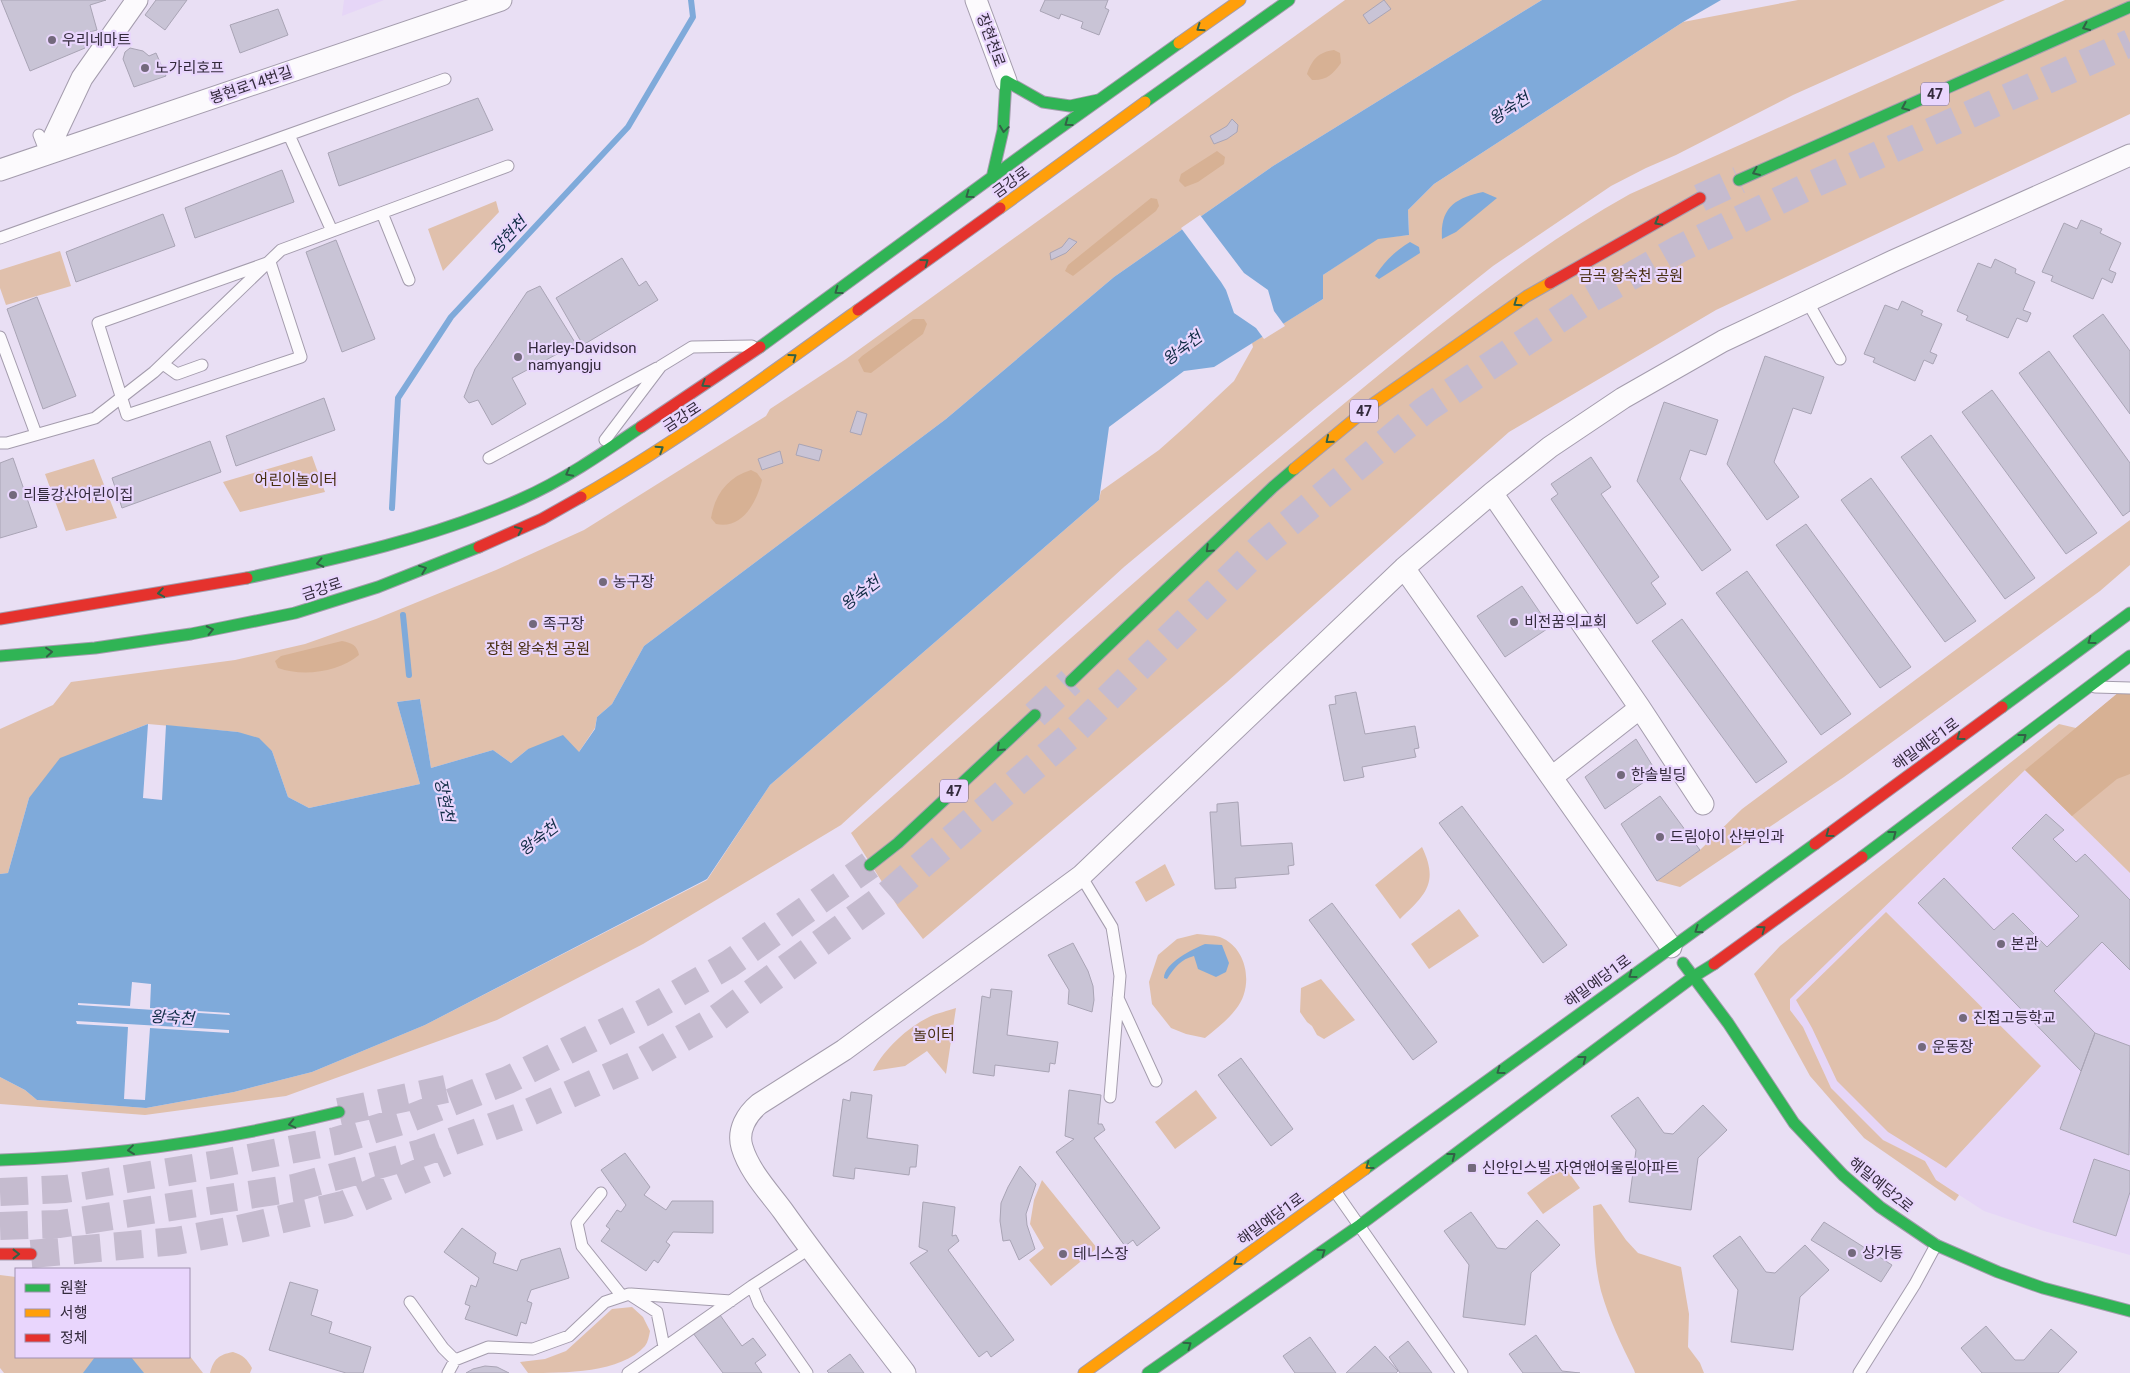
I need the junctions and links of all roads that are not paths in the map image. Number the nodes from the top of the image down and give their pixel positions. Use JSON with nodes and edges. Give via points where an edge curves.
{"nodes":[{"id":1,"x":137,"y":0,"type":"edge"},
{"id":2,"x":501,"y":0,"type":"edge"},
{"id":3,"x":976,"y":0,"type":"edge"},
{"id":4,"x":1240,"y":0,"type":"edge"},
{"id":5,"x":1289,"y":0,"type":"edge"},
{"id":6,"x":2130,"y":7,"type":"edge"},
{"id":7,"x":445,"y":79,"type":"dead end"},
{"id":8,"x":1006,"y":81,"type":"junction"},
{"id":9,"x":1099,"y":100,"type":"junction"},
{"id":10,"x":289,"y":134,"type":"junction"},
{"id":11,"x":43,"y":144,"type":"junction"},
{"id":12,"x":2130,"y":156,"type":"edge"},
{"id":13,"x":508,"y":166,"type":"dead end"},
{"id":14,"x":0,"y":170,"type":"edge"},
{"id":15,"x":992,"y":178,"type":"junction"},
{"id":16,"x":1739,"y":180,"type":"tunnel mouth"},
{"id":17,"x":1700,"y":198,"type":"tunnel mouth"},
{"id":18,"x":382,"y":213,"type":"junction"},
{"id":19,"x":332,"y":231,"type":"junction"},
{"id":20,"x":0,"y":238,"type":"edge"},
{"id":21,"x":270,"y":262,"type":"junction"},
{"id":22,"x":409,"y":280,"type":"dead end"},
{"id":23,"x":1807,"y":301,"type":"junction"},
{"id":24,"x":0,"y":337,"type":"edge"},
{"id":25,"x":762,"y":346,"type":"junction"},
{"id":26,"x":2,"y":352,"type":"edge"},
{"id":27,"x":1840,"y":359,"type":"dead end"},
{"id":28,"x":163,"y":364,"type":"junction"},
{"id":29,"x":202,"y":365,"type":"dead end"},
{"id":30,"x":661,"y":366,"type":"junction"},
{"id":31,"x":121,"y":398,"type":"junction"},
{"id":32,"x":36,"y":434,"type":"junction"},
{"id":33,"x":0,"y":443,"type":"edge"},
{"id":34,"x":489,"y":458,"type":"dead end"},
{"id":35,"x":588,"y":463,"type":"junction"},
{"id":36,"x":1492,"y":493,"type":"junction"},
{"id":37,"x":1404,"y":568,"type":"junction"},
{"id":38,"x":2130,"y":613,"type":"edge"},
{"id":39,"x":0,"y":619,"type":"edge"},
{"id":40,"x":0,"y":656,"type":"edge"},
{"id":41,"x":2130,"y":656,"type":"edge"},
{"id":42,"x":1070,"y":681,"type":"tunnel mouth"},
{"id":43,"x":2088,"y":686,"type":"junction"},
{"id":44,"x":2130,"y":688,"type":"edge"},
{"id":45,"x":1640,"y":708,"type":"junction"},
{"id":46,"x":1035,"y":715,"type":"tunnel mouth"},
{"id":47,"x":1552,"y":777,"type":"junction"},
{"id":48,"x":1703,"y":804,"type":"dead end"},
{"id":49,"x":870,"y":865,"type":"tunnel mouth"},
{"id":50,"x":1081,"y":876,"type":"junction"},
{"id":51,"x":1671,"y":947,"type":"junction"},
{"id":52,"x":1693,"y":977,"type":"junction"},
{"id":53,"x":1118,"y":998,"type":"junction"},
{"id":54,"x":1156,"y":1081,"type":"dead end"},
{"id":55,"x":1110,"y":1097,"type":"dead end"},
{"id":56,"x":339,"y":1112,"type":"tunnel mouth"},
{"id":57,"x":0,"y":1154,"type":"edge"},
{"id":58,"x":0,"y":1160,"type":"edge"},
{"id":59,"x":21,"y":1160,"type":"junction"},
{"id":60,"x":1335,"y":1191,"type":"junction"},
{"id":61,"x":601,"y":1193,"type":"dead end"},
{"id":62,"x":1360,"y":1226,"type":"junction"},
{"id":63,"x":1936,"y":1244,"type":"junction"},
{"id":64,"x":809,"y":1249,"type":"junction"},
{"id":65,"x":0,"y":1254,"type":"edge"},
{"id":66,"x":31,"y":1254,"type":"tunnel mouth"},
{"id":67,"x":752,"y":1286,"type":"junction"},
{"id":68,"x":626,"y":1295,"type":"junction"},
{"id":69,"x":731,"y":1300,"type":"junction"},
{"id":70,"x":410,"y":1302,"type":"dead end"},
{"id":71,"x":2130,"y":1311,"type":"edge"},
{"id":72,"x":664,"y":1347,"type":"junction"},
{"id":73,"x":455,"y":1360,"type":"junction"},
{"id":74,"x":448,"y":1373,"type":"edge"},
{"id":75,"x":628,"y":1373,"type":"edge"},
{"id":76,"x":807,"y":1373,"type":"edge"},
{"id":77,"x":905,"y":1373,"type":"edge"},
{"id":78,"x":1084,"y":1373,"type":"edge"},
{"id":79,"x":1148,"y":1373,"type":"edge"},
{"id":80,"x":1462,"y":1373,"type":"edge"},
{"id":81,"x":1859,"y":1373,"type":"edge"}],
"edges":[{"from":1,"to":11,"type":"street","via":[[82,78]]},
{"from":2,"to":11,"type":"street","name":"봉현로14번길"},
{"from":3,"to":8,"type":"street","name":"장현천로"},
{"from":4,"to":9,"type":"main road","name":"금강로","one_way":true},
{"from":40,"to":5,"type":"main road","name":"금강로","one_way":true,"via":[[95,648],[191,634],[295,613],[378,587],[542,519],[628,470],[707,418]]},
{"from":6,"to":16,"type":"main road","number":"47","one_way":true},
{"from":7,"to":10,"type":"lane"},
{"from":8,"to":9,"type":"main road","via":[[1043,102],[1070,106]]},
{"from":8,"to":15,"type":"main road","one_way":true,"via":[[1005,123]]},
{"from":9,"to":15,"type":"main road","name":"금강로","one_way":true},
{"from":10,"to":19,"type":"lane"},
{"from":10,"to":20,"type":"lane"},
{"from":11,"to":14,"type":"street","name":"봉현로14번길"},
{"from":12,"to":23,"type":"street"},
{"from":13,"to":18,"type":"lane"},
{"from":15,"to":25,"type":"main road","name":"금강로","one_way":true},
{"from":17,"to":42,"type":"main road","number":"47","one_way":true,"via":[[1527,296],[1374,403],[1273,487]]},
{"from":18,"to":19,"type":"lane"},
{"from":18,"to":22,"type":"lane"},
{"from":19,"to":21,"type":"lane","via":[[281,250]]},
{"from":21,"to":28,"type":"lane"},
{"from":21,"to":31,"type":"lane","via":[[98,323]]},
{"from":21,"to":31,"type":"lane","via":[[301,357],[127,415]]},
{"from":23,"to":27,"type":"lane"},
{"from":23,"to":36,"type":"street","via":[[1723,341],[1623,398],[1550,447]]},
{"from":24,"to":26,"type":"lane"},
{"from":25,"to":30,"type":"lane","via":[[692,347]]},
{"from":25,"to":35,"type":"main road","name":"금강로","one_way":true},
{"from":26,"to":32,"type":"lane"},
{"from":28,"to":29,"type":"lane","via":[[177,374]]},
{"from":28,"to":31,"type":"lane"},
{"from":30,"to":34,"type":"lane"},
{"from":30,"to":35,"type":"lane"},
{"from":31,"to":32,"type":"lane","via":[[95,418]]},
{"from":32,"to":33,"type":"lane"},
{"from":35,"to":39,"type":"main road","name":"금강로","one_way":true,"via":[[522,498],[415,539],[368,552],[244,579]]},
{"from":36,"to":37,"type":"street"},
{"from":36,"to":45,"type":"street"},
{"from":37,"to":47,"type":"street"},
{"from":37,"to":50,"type":"street"},
{"from":38,"to":51,"type":"main road","name":"해밀예당1로","one_way":true},
{"from":41,"to":43,"type":"main road"},
{"from":43,"to":44,"type":"lane"},
{"from":52,"to":43,"type":"main road","one_way":true,"via":[[1889,837]]},
{"from":45,"to":47,"type":"street"},
{"from":45,"to":48,"type":"street"},
{"from":46,"to":49,"type":"main road","number":"47","one_way":true,"via":[[898,843]]},
{"from":47,"to":51,"type":"street"},
{"from":50,"to":53,"type":"lane","via":[[1112,927],[1120,976]]},
{"from":50,"to":64,"type":"street","via":[[892,1016],[748,1113],[741,1136],[742,1147],[752,1168]]},
{"from":51,"to":52,"type":"main road","name":"해밀예당2로"},
{"from":51,"to":60,"type":"main road","name":"해밀예당1로","one_way":true},
{"from":62,"to":52,"type":"main road","one_way":true},
{"from":52,"to":63,"type":"main road","name":"해밀예당2로","via":[[1728,1023],[1794,1123],[1850,1182],[1880,1207]]},
{"from":53,"to":54,"type":"lane"},
{"from":53,"to":55,"type":"lane"},
{"from":56,"to":59,"type":"main road","one_way":true,"via":[[289,1125],[190,1143]]},
{"from":57,"to":59,"type":"main road"},
{"from":58,"to":59,"type":"main road"},
{"from":60,"to":62,"type":"lane"},
{"from":60,"to":78,"type":"main road","name":"해밀예당1로","one_way":true},
{"from":61,"to":68,"type":"lane","via":[[577,1223],[582,1246]]},
{"from":79,"to":62,"type":"main road","one_way":true},
{"from":62,"to":80,"type":"lane"},
{"from":63,"to":71,"type":"main road","name":"해밀예당2로","via":[[2043,1288]]},
{"from":63,"to":81,"type":"lane"},
{"from":64,"to":67,"type":"lane"},
{"from":64,"to":77,"type":"street"},
{"from":65,"to":66,"type":"main road","one_way":true},
{"from":67,"to":69,"type":"lane"},
{"from":67,"to":76,"type":"lane","via":[[759,1304]]},
{"from":68,"to":69,"type":"lane"},
{"from":68,"to":72,"type":"lane","via":[[657,1312]]},
{"from":68,"to":73,"type":"lane","via":[[605,1302],[569,1336],[533,1350],[488,1347]]},
{"from":69,"to":72,"type":"lane"},
{"from":70,"to":73,"type":"lane"},
{"from":72,"to":75,"type":"lane"},
{"from":73,"to":74,"type":"lane"}]}
